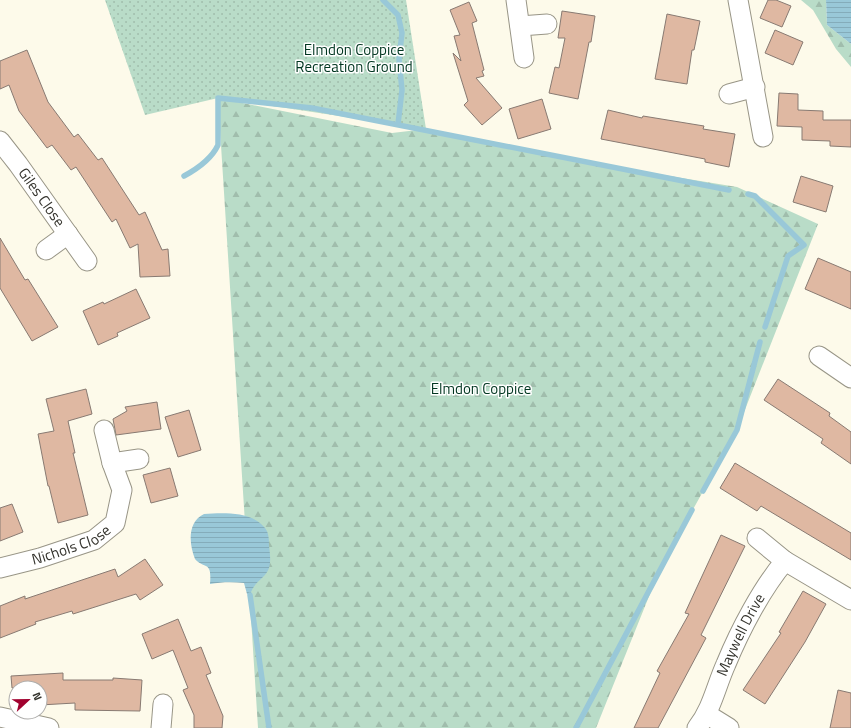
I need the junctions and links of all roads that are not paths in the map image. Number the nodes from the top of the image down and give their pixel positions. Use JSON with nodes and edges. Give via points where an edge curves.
{"nodes":[{"id":1,"x":516,"y":0,"type":"edge"},
{"id":2,"x":738,"y":0,"type":"edge"},
{"id":3,"x":547,"y":24,"type":"dead end"},
{"id":4,"x":520,"y":26,"type":"junction"},
{"id":5,"x":524,"y":58,"type":"dead end"},
{"id":6,"x":755,"y":87,"type":"junction"},
{"id":7,"x":729,"y":94,"type":"dead end"},
{"id":8,"x":763,"y":137,"type":"dead end"},
{"id":9,"x":0,"y":142,"type":"edge"},
{"id":10,"x":68,"y":234,"type":"junction"},
{"id":11,"x":46,"y":250,"type":"dead end"},
{"id":12,"x":86,"y":261,"type":"dead end"},
{"id":13,"x":819,"y":356,"type":"dead end"},
{"id":14,"x":851,"y":376,"type":"edge"},
{"id":15,"x":104,"y":430,"type":"dead end"},
{"id":16,"x":139,"y":459,"type":"dead end"},
{"id":17,"x":112,"y":463,"type":"junction"},
{"id":18,"x":757,"y":538,"type":"dead end"},
{"id":19,"x":785,"y":561,"type":"junction"},
{"id":20,"x":0,"y":568,"type":"edge"},
{"id":21,"x":851,"y":600,"type":"edge"},
{"id":22,"x":163,"y":704,"type":"dead end"},
{"id":23,"x":0,"y":717,"type":"edge"},
{"id":24,"x":703,"y":721,"type":"edge"},
{"id":25,"x":49,"y":728,"type":"edge"},
{"id":26,"x":161,"y":728,"type":"edge"},
{"id":27,"x":729,"y":728,"type":"edge"}],
"edges":[{"from":1,"to":4,"type":"street"},
{"from":2,"to":6,"type":"street"},
{"from":3,"to":4,"type":"street"},
{"from":4,"to":5,"type":"street"},
{"from":6,"to":7,"type":"street"},
{"from":6,"to":8,"type":"street"},
{"from":9,"to":10,"type":"street","name":"Giles Close"},
{"from":10,"to":11,"type":"street","name":"Giles Close"},
{"from":10,"to":12,"type":"street","name":"Giles Close"},
{"from":13,"to":14,"type":"street"},
{"from":15,"to":17,"type":"street","name":"Nichols Close"},
{"from":16,"to":17,"type":"street"},
{"from":17,"to":20,"type":"street","name":"Nichols Close","via":[[122,490],[115,523],[94,540]]},
{"from":18,"to":19,"type":"street"},
{"from":19,"to":21,"type":"street"},
{"from":19,"to":24,"type":"street","name":"Maywell Drive","via":[[768,581],[726,664]]},
{"from":22,"to":26,"type":"street"},
{"from":23,"to":25,"type":"street"},
{"from":24,"to":27,"type":"street","name":"Maywell Drive"}]}
